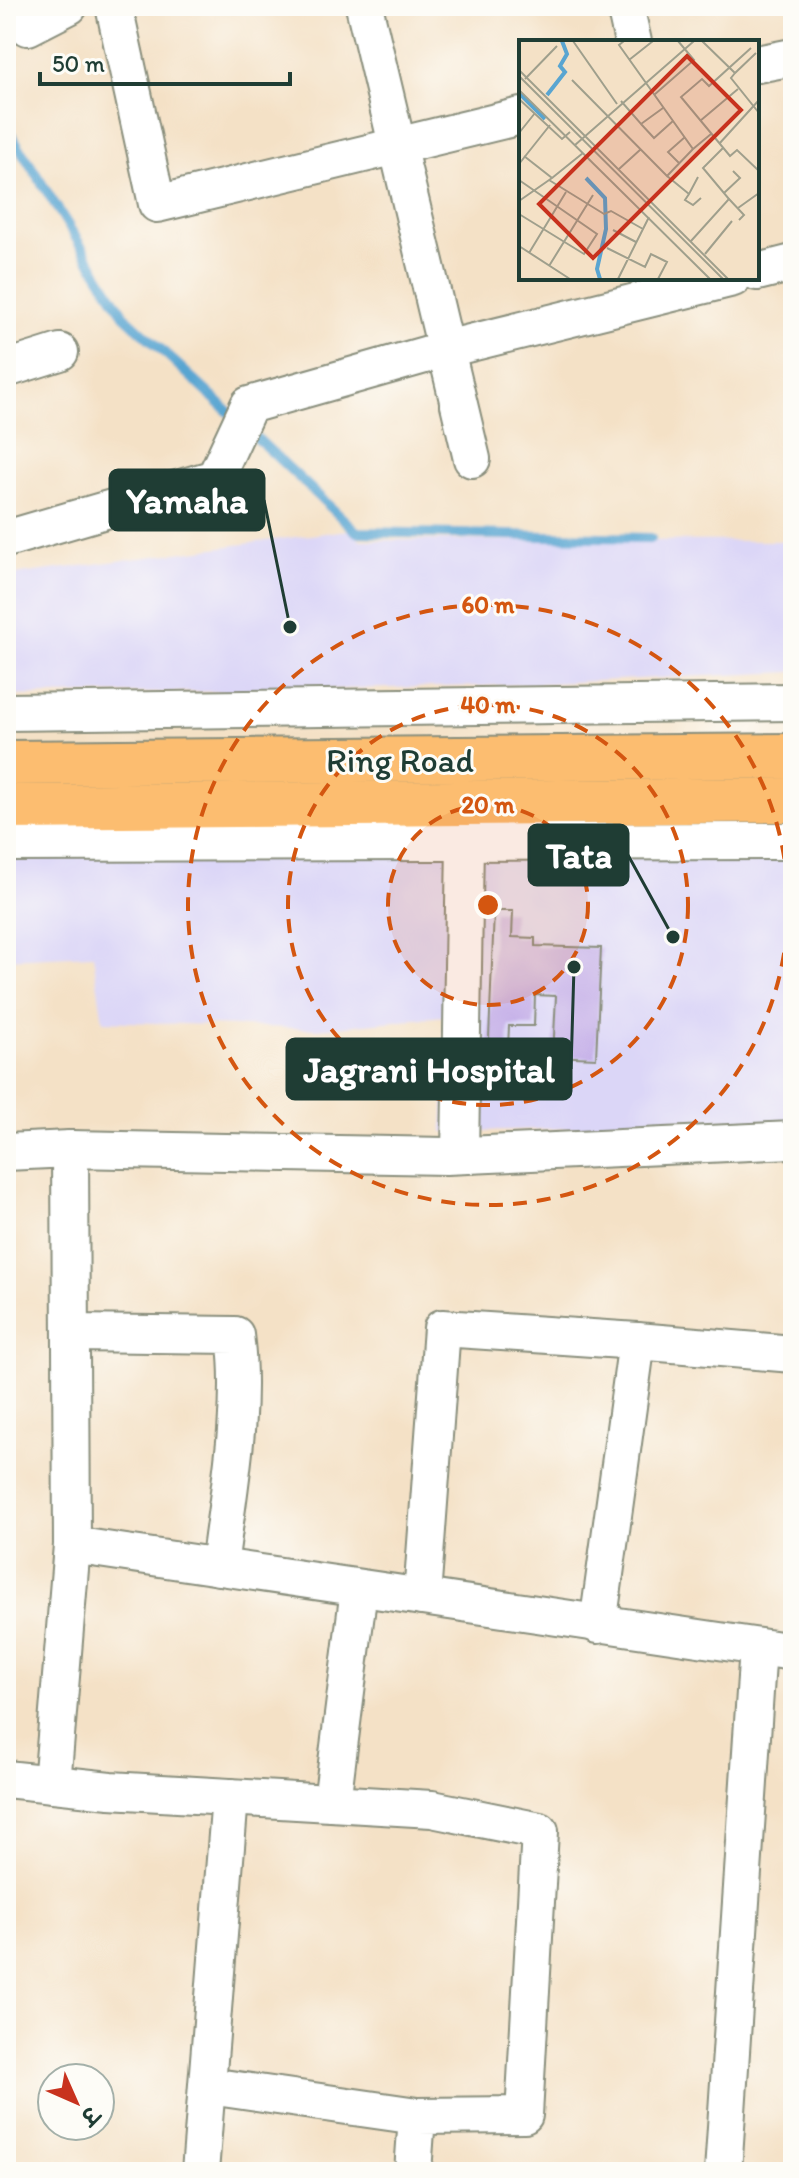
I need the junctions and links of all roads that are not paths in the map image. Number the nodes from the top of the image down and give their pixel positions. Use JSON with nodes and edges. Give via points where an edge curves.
{"nodes":[{"id":1,"x":69,"y":6,"type":"edge"},
{"id":2,"x":114,"y":6,"type":"edge"},
{"id":3,"x":364,"y":6,"type":"edge"},
{"id":4,"x":625,"y":6,"type":"edge"},
{"id":5,"x":28,"y":27,"type":"dead end"},
{"id":6,"x":633,"y":40,"type":"edge"},
{"id":7,"x":793,"y":57,"type":"edge"},
{"id":8,"x":759,"y":64,"type":"edge"},
{"id":9,"x":519,"y":116,"type":"edge"},
{"id":10,"x":397,"y":146,"type":"junction"},
{"id":11,"x":793,"y":263,"type":"edge"},
{"id":12,"x":759,"y":272,"type":"edge"},
{"id":13,"x":717,"y":280,"type":"edge"},
{"id":14,"x":692,"y":283,"type":"edge"},
{"id":15,"x":446,"y":349,"type":"junction"},
{"id":16,"x":60,"y":352,"type":"dead end"},
{"id":17,"x":6,"y":369,"type":"edge"},
{"id":18,"x":472,"y":459,"type":"dead end"},
{"id":19,"x":6,"y":539,"type":"edge"},
{"id":20,"x":793,"y":702,"type":"edge"},
{"id":21,"x":6,"y":712,"type":"edge"},
{"id":22,"x":793,"y":756,"type":"edge"},
{"id":23,"x":6,"y":763,"type":"edge"},
{"id":24,"x":793,"y":800,"type":"edge"},
{"id":25,"x":6,"y":807,"type":"edge"},
{"id":26,"x":793,"y":841,"type":"edge"},
{"id":27,"x":465,"y":842,"type":"junction"},
{"id":28,"x":6,"y":843,"type":"edge"},
{"id":29,"x":793,"y":1140,"type":"edge"},
{"id":30,"x":70,"y":1149,"type":"junction"},
{"id":31,"x":6,"y":1152,"type":"edge"},
{"id":32,"x":460,"y":1155,"type":"junction"},
{"id":33,"x":71,"y":1333,"type":"junction"},
{"id":34,"x":637,"y":1341,"type":"junction"},
{"id":35,"x":793,"y":1354,"type":"edge"},
{"id":36,"x":72,"y":1545,"type":"junction"},
{"id":37,"x":219,"y":1567,"type":"junction"},
{"id":38,"x":359,"y":1589,"type":"junction"},
{"id":39,"x":422,"y":1597,"type":"junction"},
{"id":40,"x":598,"y":1625,"type":"junction"},
{"id":41,"x":758,"y":1647,"type":"junction"},
{"id":42,"x":793,"y":1652,"type":"edge"},
{"id":43,"x":6,"y":1779,"type":"edge"},
{"id":44,"x":52,"y":1784,"type":"junction"},
{"id":45,"x":230,"y":1797,"type":"junction"},
{"id":46,"x":332,"y":1802,"type":"junction"},
{"id":47,"x":209,"y":2086,"type":"junction"},
{"id":48,"x":417,"y":2116,"type":"junction"},
{"id":49,"x":200,"y":2172,"type":"edge"},
{"id":50,"x":413,"y":2172,"type":"edge"},
{"id":51,"x":723,"y":2172,"type":"edge"}],
"edges":[{"from":1,"to":5,"type":"street"},
{"from":2,"to":10,"type":"street","via":[[157,204]]},
{"from":3,"to":10,"type":"street"},
{"from":4,"to":6,"type":"street"},
{"from":7,"to":8,"type":"street"},
{"from":9,"to":10,"type":"street"},
{"from":10,"to":15,"type":"street"},
{"from":11,"to":12,"type":"street"},
{"from":13,"to":14,"type":"street"},
{"from":14,"to":15,"type":"street"},
{"from":15,"to":18,"type":"street"},
{"from":15,"to":19,"type":"street","via":[[249,405],[215,478]]},
{"from":16,"to":17,"type":"street"},
{"from":20,"to":21,"type":"street"},
{"from":22,"to":23,"type":"highway","name":"Ring Road"},
{"from":24,"to":25,"type":"highway","name":"Ring Road"},
{"from":26,"to":27,"type":"street"},
{"from":27,"to":28,"type":"street"},
{"from":27,"to":32,"type":"street"},
{"from":29,"to":32,"type":"street"},
{"from":30,"to":31,"type":"street"},
{"from":30,"to":32,"type":"street"},
{"from":30,"to":33,"type":"street"},
{"from":33,"to":36,"type":"street"},
{"from":33,"to":37,"type":"street","via":[[235,1335],[234,1428]]},
{"from":34,"to":35,"type":"street"},
{"from":34,"to":39,"type":"street","via":[[442,1328]]},
{"from":34,"to":40,"type":"street"},
{"from":36,"to":37,"type":"street"},
{"from":36,"to":44,"type":"street"},
{"from":37,"to":38,"type":"street"},
{"from":38,"to":39,"type":"street"},
{"from":38,"to":46,"type":"street"},
{"from":39,"to":40,"type":"street"},
{"from":40,"to":41,"type":"street"},
{"from":41,"to":42,"type":"street"},
{"from":41,"to":51,"type":"street"},
{"from":43,"to":44,"type":"street"},
{"from":44,"to":45,"type":"street"},
{"from":45,"to":46,"type":"street"},
{"from":45,"to":47,"type":"street"},
{"from":46,"to":48,"type":"street","via":[[432,1809],[540,1831],[524,2115]]},
{"from":47,"to":48,"type":"street"},
{"from":47,"to":49,"type":"street"},
{"from":48,"to":50,"type":"street"}]}
